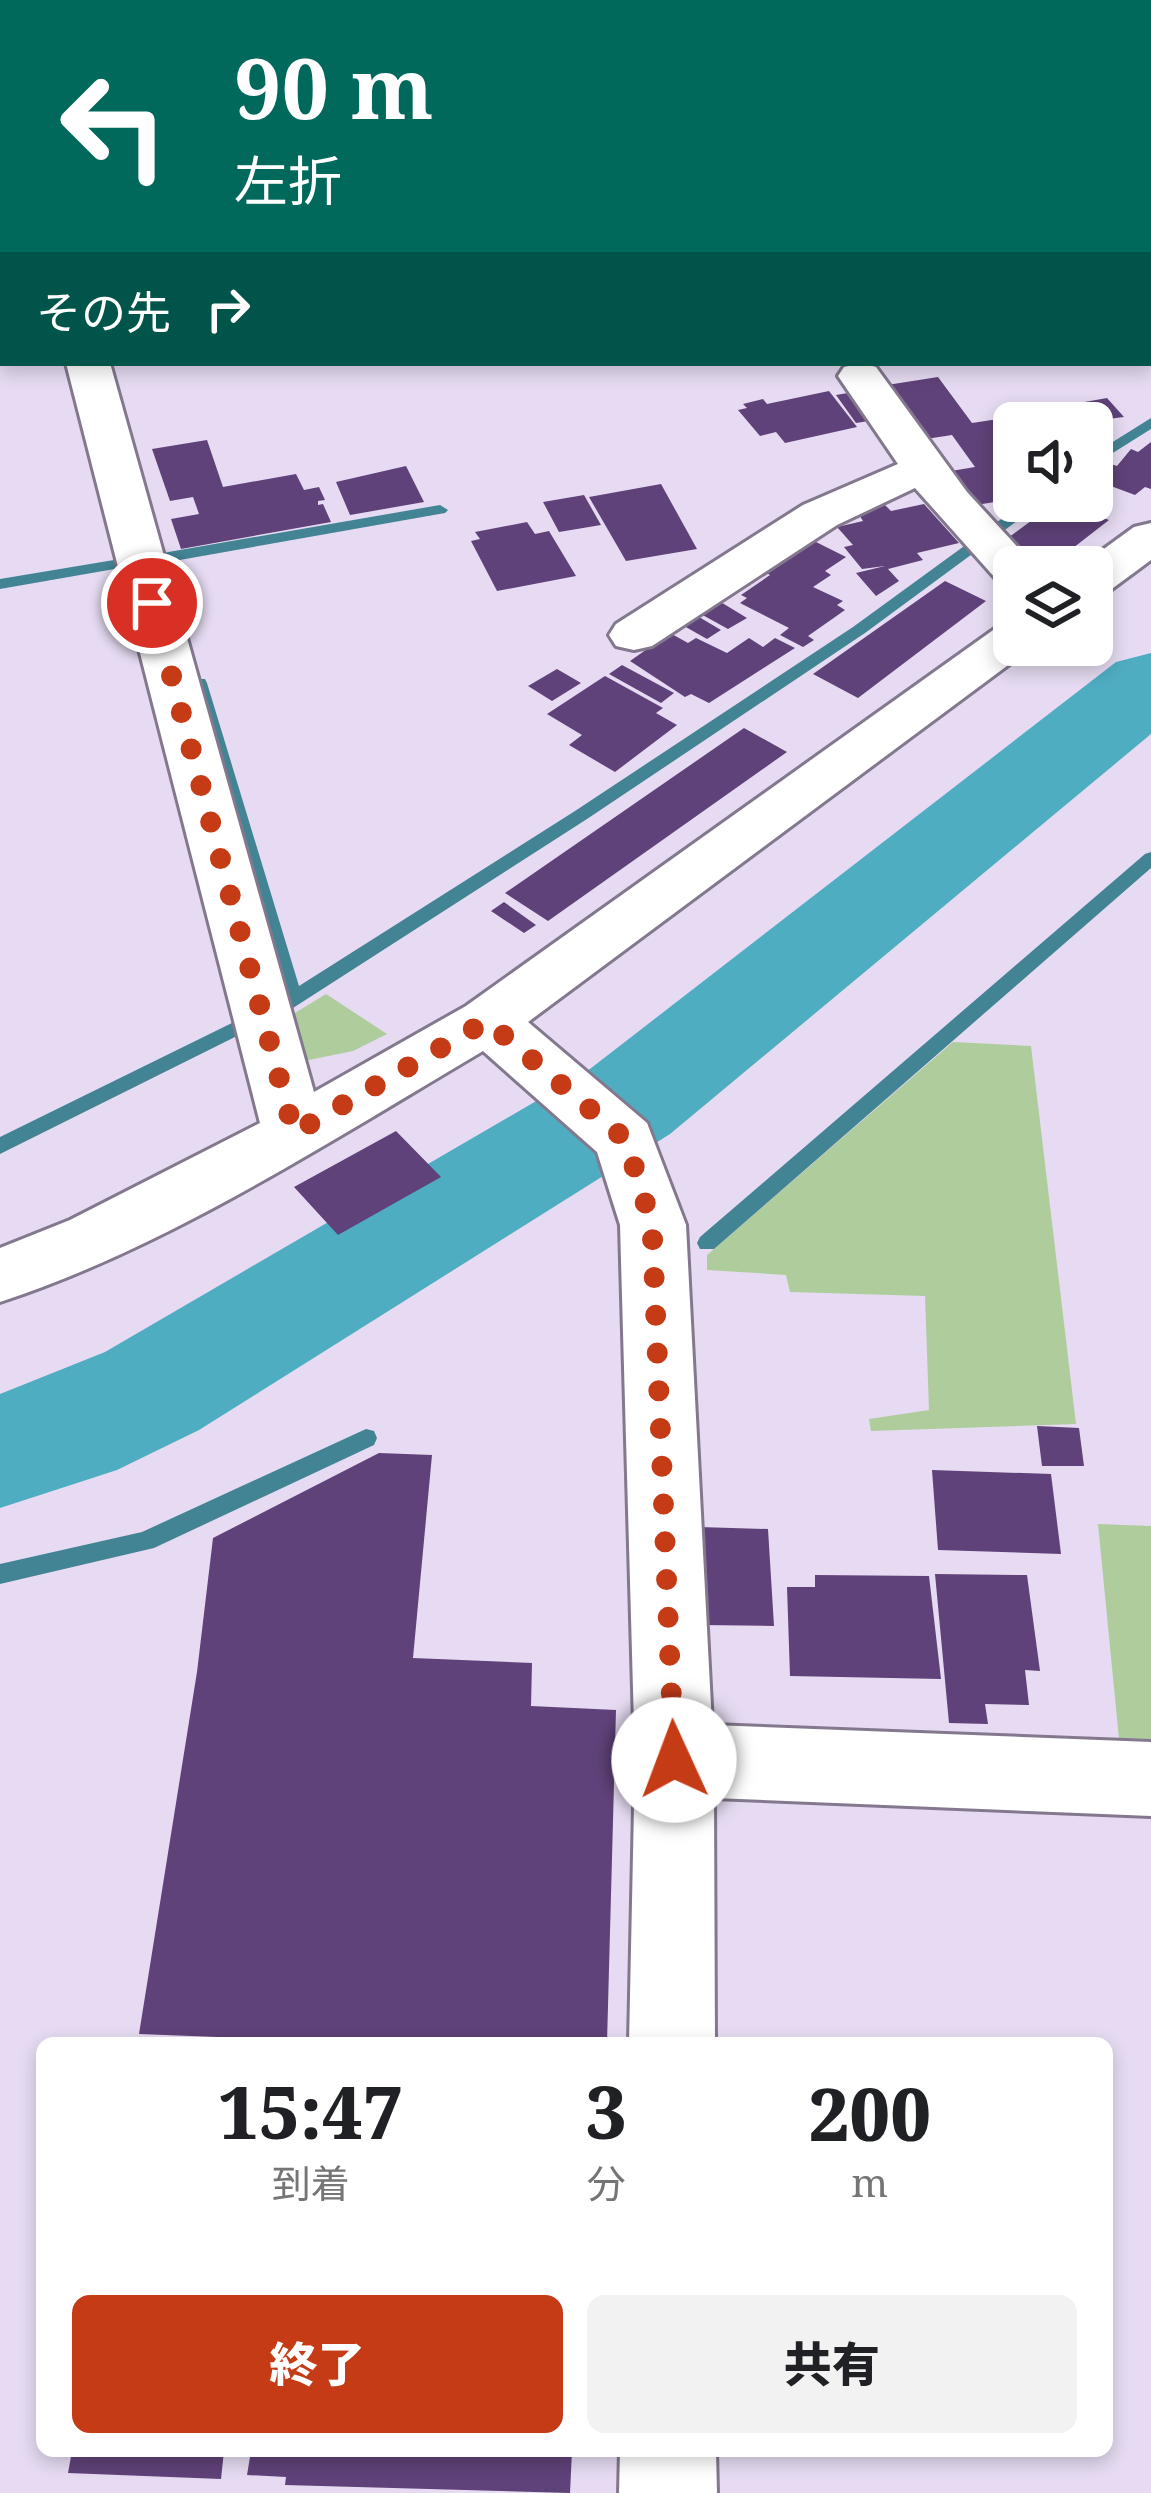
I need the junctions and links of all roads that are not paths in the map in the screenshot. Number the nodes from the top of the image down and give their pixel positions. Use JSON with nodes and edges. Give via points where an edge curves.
{"nodes":[{"id":1,"x":89,"y":366,"type":"edge"},
{"id":2,"x":860,"y":376,"type":"dead end"},
{"id":3,"x":925,"y":471,"type":"junction"},
{"id":4,"x":1151,"y":537,"type":"edge"},
{"id":5,"x":993,"y":550,"type":"edge"},
{"id":6,"x":1113,"y":565,"type":"edge"},
{"id":7,"x":634,"y":635,"type":"dead end"},
{"id":8,"x":993,"y":654,"type":"edge"},
{"id":9,"x":487,"y":1021,"type":"junction"},
{"id":10,"x":294,"y":1133,"type":"junction"},
{"id":11,"x":0,"y":1276,"type":"edge"},
{"id":12,"x":674,"y":1760,"type":"junction"},
{"id":13,"x":1151,"y":1779,"type":"edge"},
{"id":14,"x":671,"y":2037,"type":"edge"},
{"id":15,"x":668,"y":2457,"type":"edge"},
{"id":16,"x":668,"y":2493,"type":"edge"}],
"edges":[{"from":1,"to":10,"type":"street"},
{"from":2,"to":3,"type":"street"},
{"from":3,"to":5,"type":"street"},
{"from":3,"to":7,"type":"street","via":[[820,515]]},
{"from":4,"to":6,"type":"street"},
{"from":8,"to":9,"type":"street"},
{"from":9,"to":10,"type":"street"},
{"from":9,"to":12,"type":"street","via":[[604,1121],[652,1225]]},
{"from":10,"to":11,"type":"street","via":[[93,1238]]},
{"from":12,"to":13,"type":"street"},
{"from":12,"to":14,"type":"street"},
{"from":15,"to":16,"type":"street"}]}
